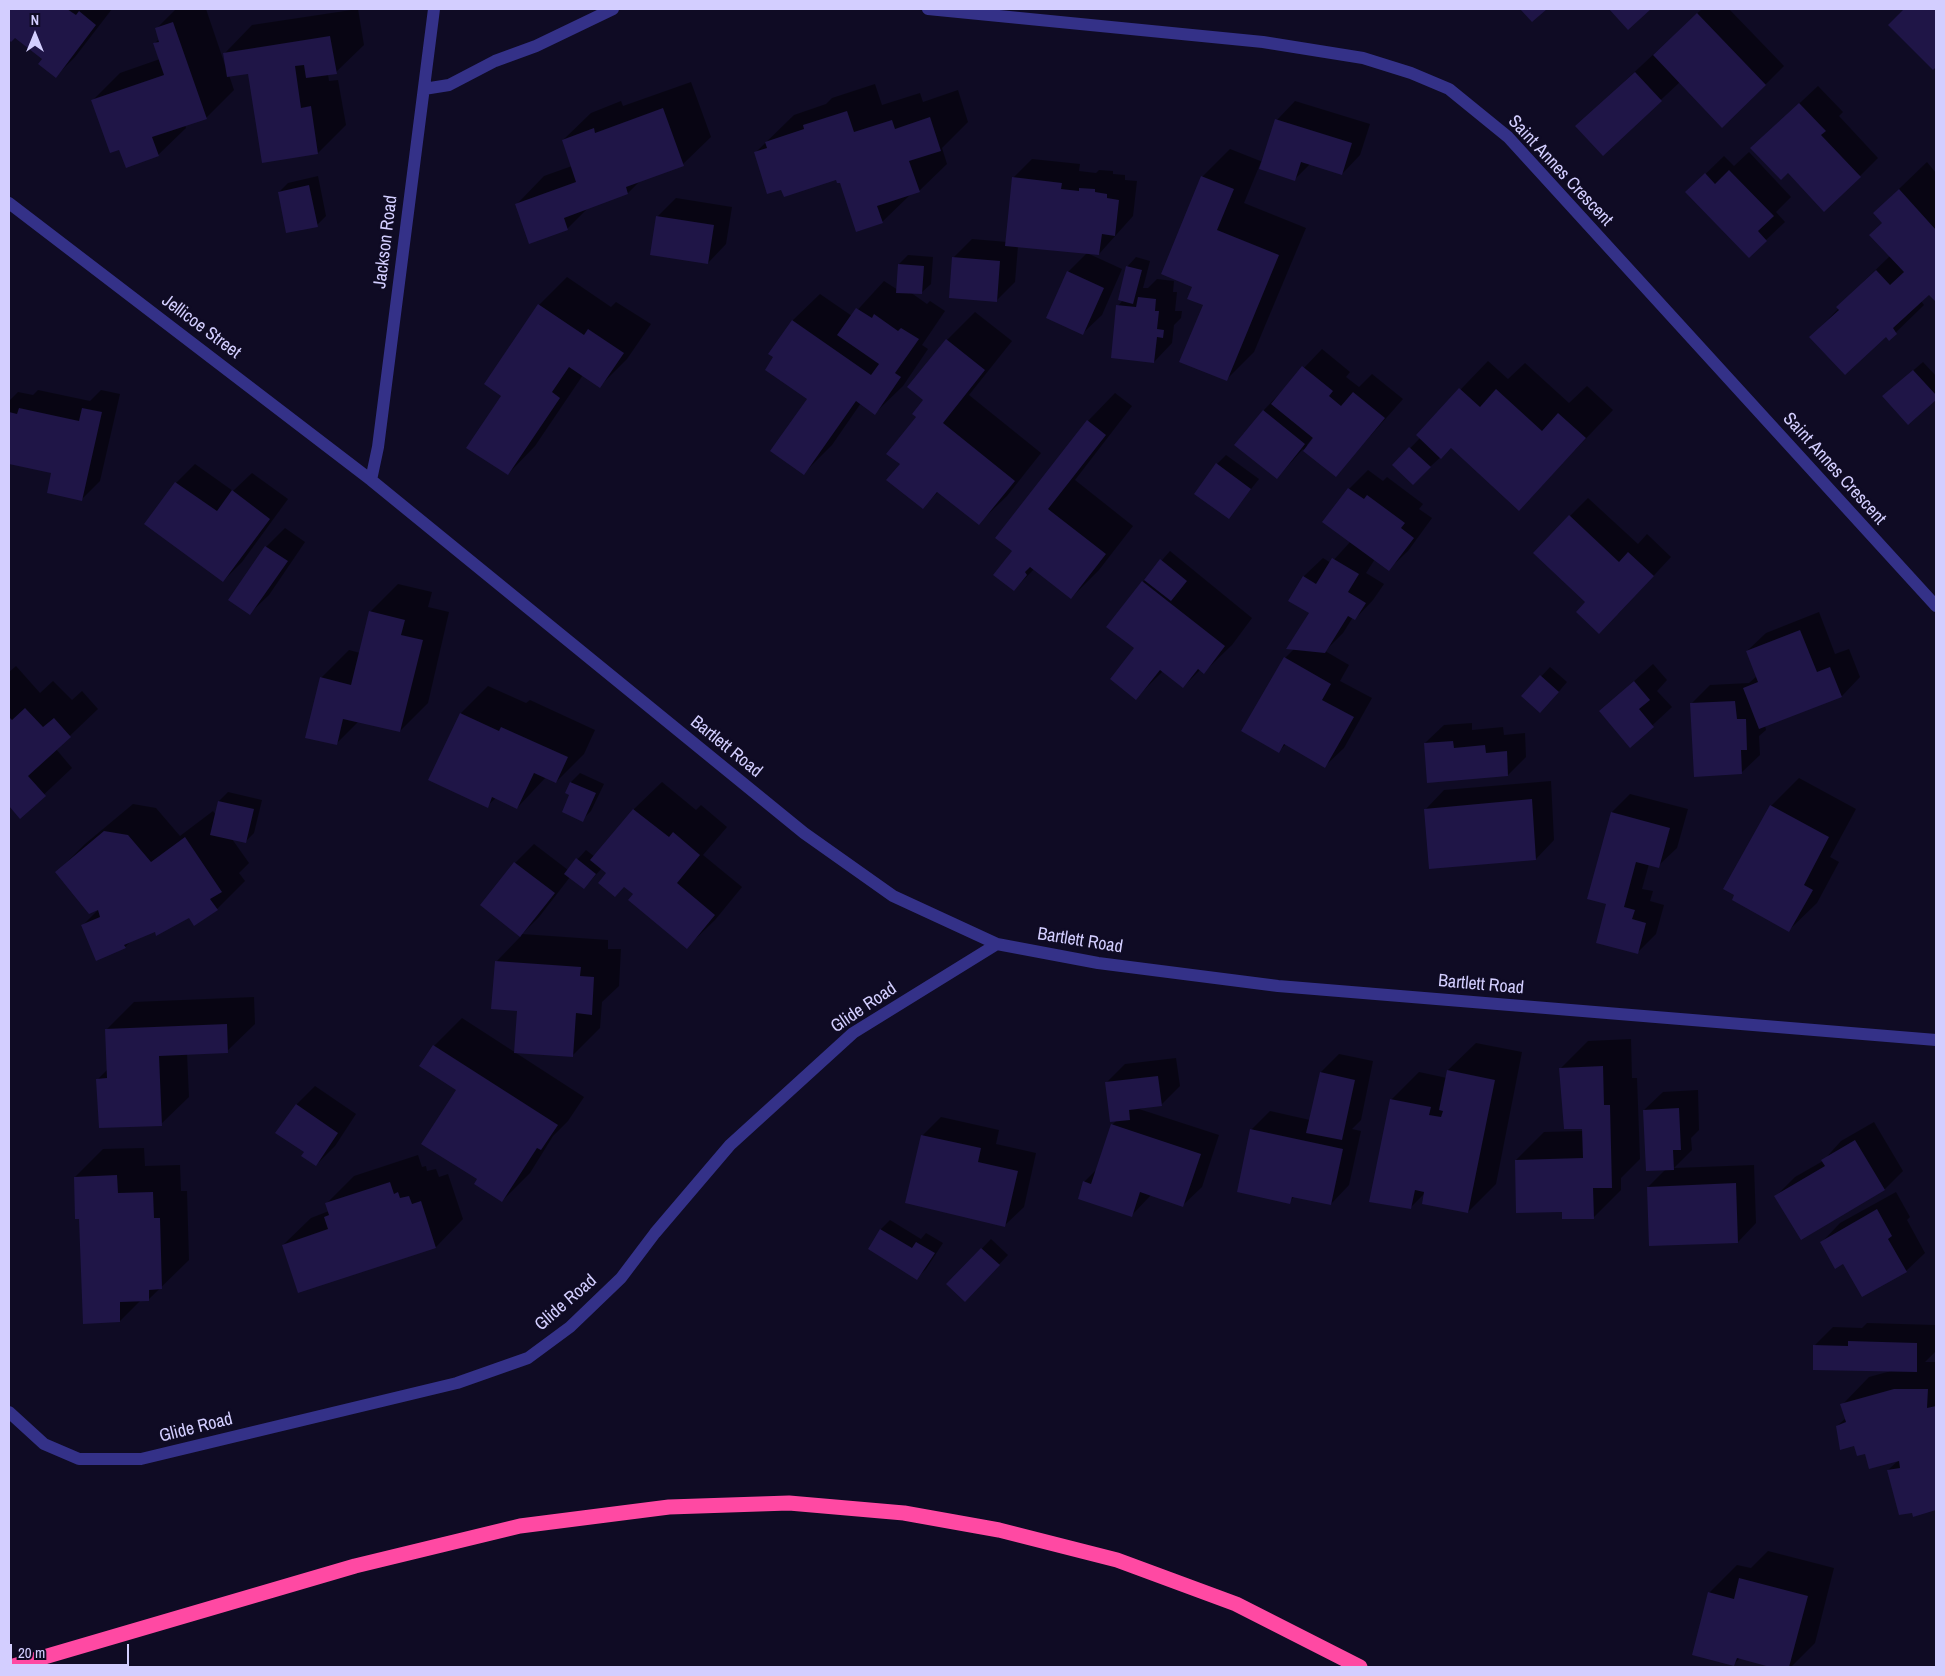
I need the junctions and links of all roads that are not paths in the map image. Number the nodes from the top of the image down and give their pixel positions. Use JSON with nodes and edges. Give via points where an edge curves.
{"nodes":[{"id":1,"x":434,"y":9,"type":"edge"},
{"id":2,"x":613,"y":9,"type":"edge"},
{"id":3,"x":928,"y":9,"type":"edge"},
{"id":4,"x":424,"y":89,"type":"junction"},
{"id":5,"x":9,"y":202,"type":"edge"},
{"id":6,"x":371,"y":480,"type":"junction"},
{"id":7,"x":1936,"y":606,"type":"edge"},
{"id":8,"x":997,"y":944,"type":"junction"},
{"id":9,"x":1936,"y":1040,"type":"edge"},
{"id":10,"x":9,"y":1412,"type":"edge"},
{"id":11,"x":10,"y":1667,"type":"edge"},
{"id":12,"x":1360,"y":1667,"type":"edge"}],
"edges":[{"from":1,"to":4,"type":"street","name":"Jackson Road"},
{"from":2,"to":4,"type":"street","via":[[449,85]]},
{"from":3,"to":7,"type":"street","name":"Saint Annes Crescent","via":[[1264,42],[1363,58],[1449,89],[1508,137]]},
{"from":4,"to":6,"type":"street","name":"Jackson Road","via":[[378,447]]},
{"from":5,"to":6,"type":"street","name":"Jellicoe Street"},
{"from":6,"to":8,"type":"street","name":"Bartlett Road","via":[[804,833],[893,896]]},
{"from":8,"to":9,"type":"street","name":"Bartlett Road","via":[[1098,963],[1278,986]]},
{"from":8,"to":10,"type":"street","name":"Glide Road","via":[[853,1033],[730,1144],[621,1278],[570,1327],[528,1358],[457,1383],[141,1460],[79,1459],[44,1444]]},
{"from":11,"to":12,"type":"highway","via":[[355,1566],[520,1526],[668,1507],[789,1503],[904,1513],[990,1528],[1117,1560],[1236,1604]]}]}
